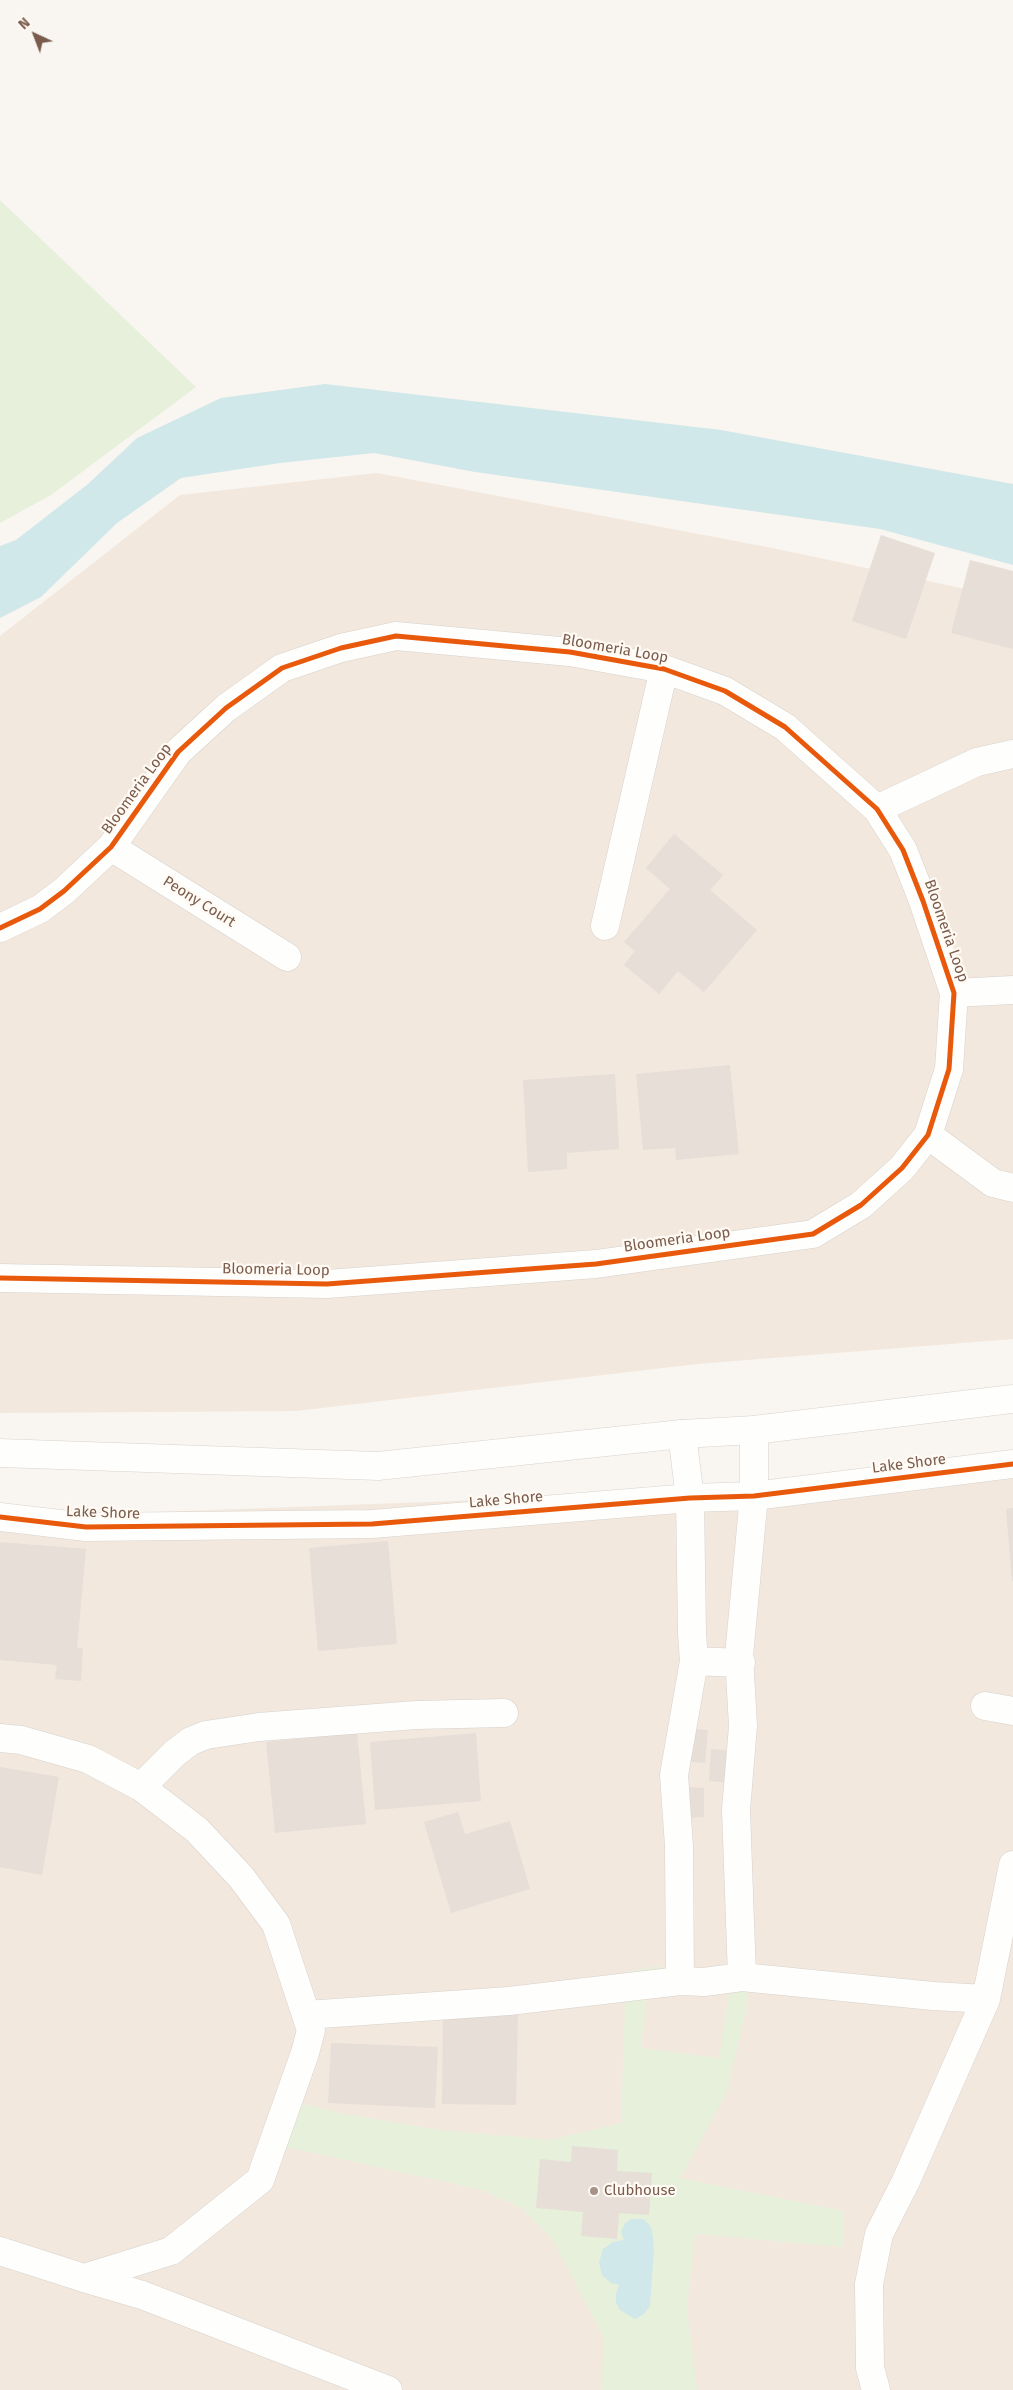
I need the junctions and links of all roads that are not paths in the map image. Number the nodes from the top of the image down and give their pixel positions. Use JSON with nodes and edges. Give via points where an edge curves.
{"nodes":[{"id":1,"x":664,"y":669,"type":"junction"},
{"id":2,"x":1013,"y":754,"type":"edge"},
{"id":3,"x":877,"y":809,"type":"junction"},
{"id":4,"x":111,"y":847,"type":"junction"},
{"id":5,"x":605,"y":926,"type":"dead end"},
{"id":6,"x":0,"y":928,"type":"edge"},
{"id":7,"x":287,"y":957,"type":"dead end"},
{"id":8,"x":1013,"y":990,"type":"edge"},
{"id":9,"x":954,"y":993,"type":"junction"},
{"id":10,"x":928,"y":1135,"type":"junction"},
{"id":11,"x":1013,"y":1188,"type":"edge"},
{"id":12,"x":0,"y":1278,"type":"edge"},
{"id":13,"x":1013,"y":1399,"type":"edge"},
{"id":14,"x":754,"y":1430,"type":"junction"},
{"id":15,"x":682,"y":1434,"type":"junction"},
{"id":16,"x":0,"y":1453,"type":"edge"},
{"id":17,"x":1013,"y":1464,"type":"edge"},
{"id":18,"x":754,"y":1496,"type":"junction"},
{"id":19,"x":690,"y":1498,"type":"junction"},
{"id":20,"x":0,"y":1517,"type":"edge"},
{"id":21,"x":694,"y":1661,"type":"junction"},
{"id":22,"x":741,"y":1663,"type":"junction"},
{"id":23,"x":984,"y":1706,"type":"dead end"},
{"id":24,"x":1013,"y":1711,"type":"edge"},
{"id":25,"x":504,"y":1714,"type":"dead end"},
{"id":26,"x":0,"y":1738,"type":"edge"},
{"id":27,"x":141,"y":1787,"type":"junction"},
{"id":28,"x":1013,"y":1865,"type":"edge"},
{"id":29,"x":742,"y":1977,"type":"junction"},
{"id":30,"x":680,"y":1981,"type":"junction"},
{"id":31,"x":986,"y":1999,"type":"junction"},
{"id":32,"x":306,"y":2015,"type":"junction"},
{"id":33,"x":0,"y":2252,"type":"edge"},
{"id":34,"x":84,"y":2278,"type":"junction"},
{"id":35,"x":388,"y":2390,"type":"edge"},
{"id":36,"x":876,"y":2390,"type":"edge"}],
"edges":[{"from":1,"to":3,"type":"street","name":"Bloomeria Loop","via":[[725,691],[785,727]]},
{"from":1,"to":4,"type":"street","name":"Bloomeria Loop","via":[[570,652],[396,636],[340,648],[282,668],[226,708],[178,752]]},
{"from":1,"to":5,"type":"street"},
{"from":2,"to":3,"type":"street","via":[[977,762]]},
{"from":3,"to":9,"type":"street","name":"Bloomeria Loop","via":[[903,850]]},
{"from":4,"to":6,"type":"street","name":"Bloomeria Loop","via":[[40,909]]},
{"from":4,"to":7,"type":"street","name":"Peony Court"},
{"from":8,"to":9,"type":"street"},
{"from":9,"to":10,"type":"street","name":"Bloomeria Loop","via":[[949,1069]]},
{"from":10,"to":11,"type":"street","via":[[992,1183]]},
{"from":10,"to":12,"type":"street","name":"Bloomeria Loop","via":[[902,1168],[861,1205],[813,1234],[596,1264],[327,1284]]},
{"from":13,"to":14,"type":"street"},
{"from":14,"to":15,"type":"street"},
{"from":14,"to":18,"type":"street"},
{"from":15,"to":16,"type":"street","via":[[378,1466]]},
{"from":15,"to":19,"type":"street"},
{"from":17,"to":18,"type":"street","name":"Lake Shore"},
{"from":18,"to":19,"type":"street","name":"Lake Shore"},
{"from":18,"to":22,"type":"street","via":[[739,1656]]},
{"from":19,"to":20,"type":"street","name":"Lake Shore","via":[[372,1524],[86,1528]]},
{"from":19,"to":21,"type":"street"},
{"from":21,"to":22,"type":"street"},
{"from":21,"to":30,"type":"street","via":[[674,1775],[679,1846]]},
{"from":22,"to":29,"type":"street","via":[[743,1726],[736,1810]]},
{"from":23,"to":24,"type":"street"},
{"from":25,"to":27,"type":"street","via":[[416,1714],[259,1727],[206,1735],[175,1753]]},
{"from":26,"to":27,"type":"street","via":[[21,1740],[88,1759]]},
{"from":27,"to":32,"type":"street","via":[[197,1830],[241,1877],[276,1924]]},
{"from":28,"to":31,"type":"street"},
{"from":29,"to":30,"type":"street","via":[[704,1982]]},
{"from":29,"to":31,"type":"street"},
{"from":30,"to":32,"type":"street","via":[[509,2001]]},
{"from":31,"to":36,"type":"street","via":[[906,2181],[879,2234],[869,2284],[870,2368]]},
{"from":32,"to":34,"type":"street","via":[[311,2030],[306,2053],[260,2180],[170,2251]]},
{"from":33,"to":34,"type":"street"},
{"from":34,"to":35,"type":"street","via":[[142,2295]]}]}
